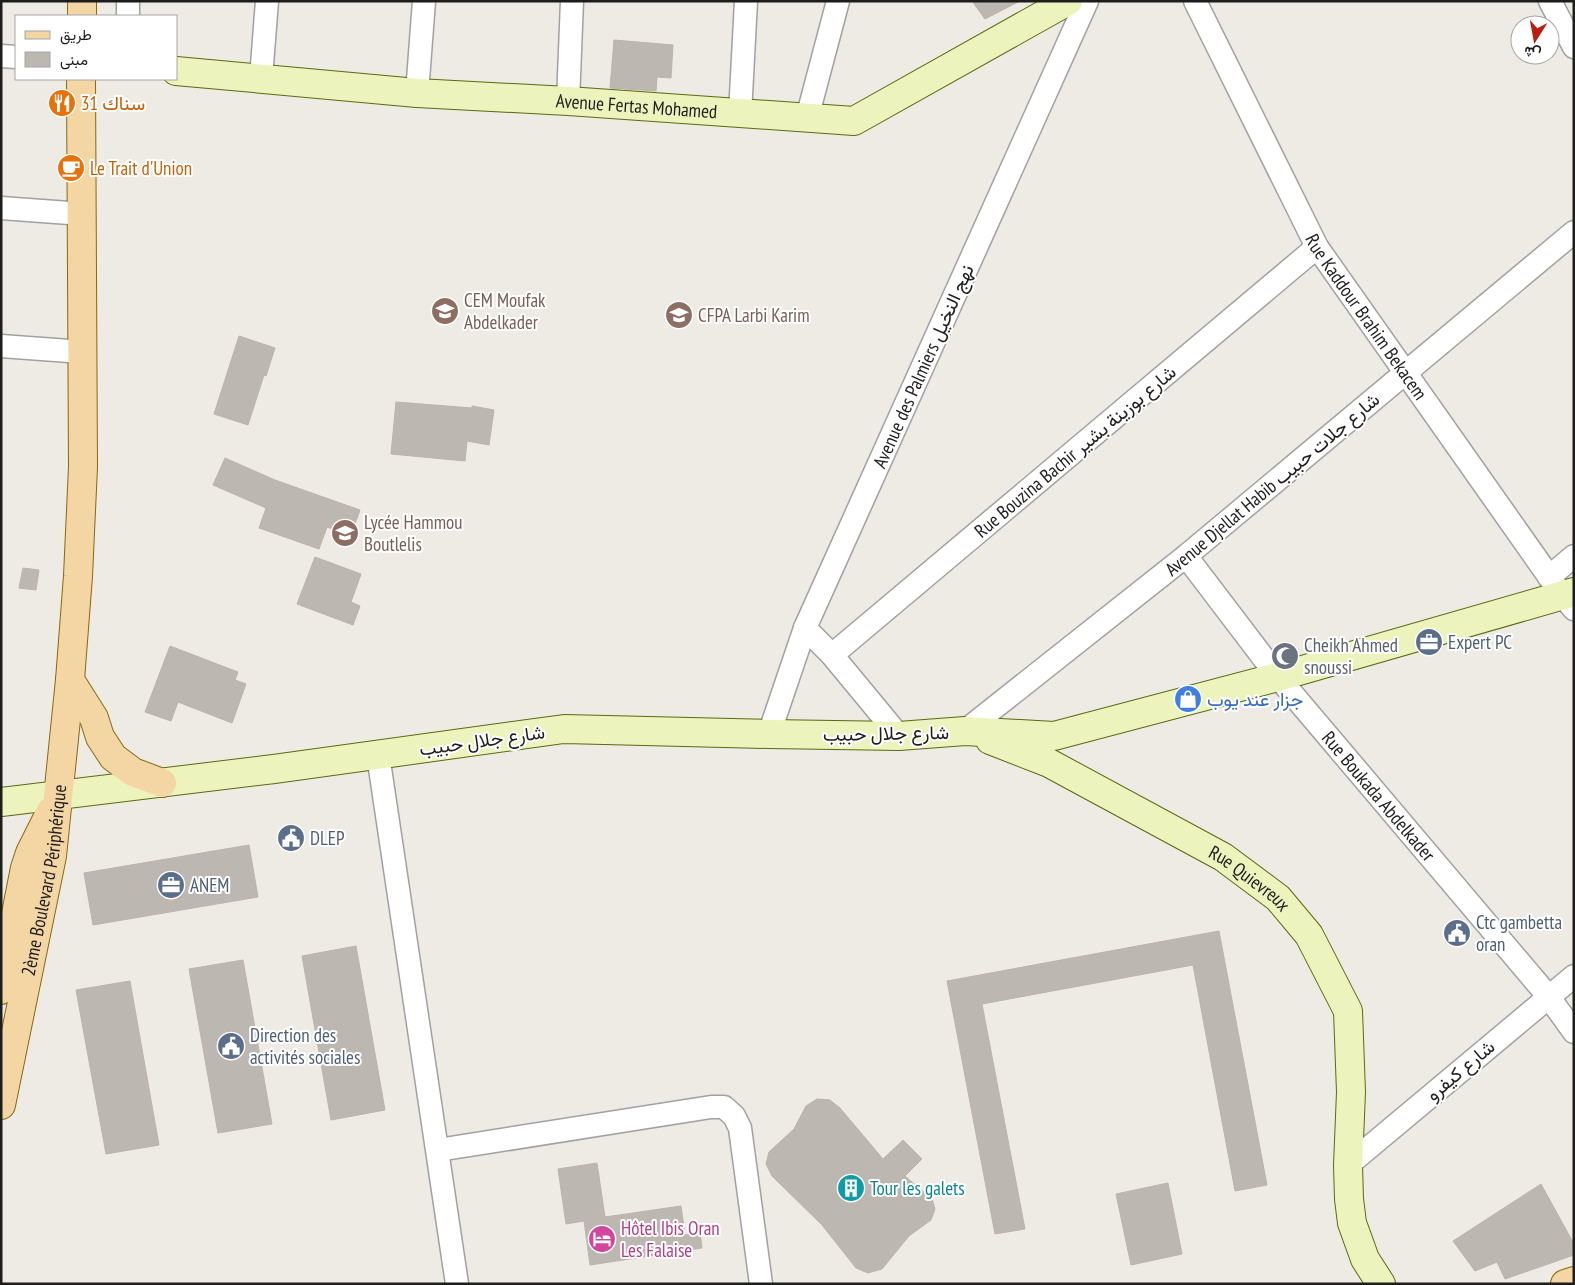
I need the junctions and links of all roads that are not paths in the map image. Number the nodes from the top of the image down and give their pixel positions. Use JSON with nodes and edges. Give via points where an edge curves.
{"nodes":[{"id":1,"x":82,"y":1,"type":"edge"},
{"id":2,"x":128,"y":1,"type":"edge"},
{"id":3,"x":266,"y":1,"type":"edge"},
{"id":4,"x":424,"y":1,"type":"edge"},
{"id":5,"x":572,"y":1,"type":"edge"},
{"id":6,"x":746,"y":1,"type":"edge"},
{"id":7,"x":838,"y":1,"type":"edge"},
{"id":8,"x":1068,"y":1,"type":"edge"},
{"id":9,"x":1087,"y":1,"type":"edge"},
{"id":10,"x":1195,"y":1,"type":"edge"},
{"id":11,"x":1550,"y":1,"type":"edge"},
{"id":12,"x":82,"y":15,"type":"edge"},
{"id":13,"x":128,"y":15,"type":"edge"},
{"id":14,"x":1574,"y":47,"type":"edge"},
{"id":15,"x":1,"y":56,"type":"edge"},
{"id":16,"x":15,"y":58,"type":"edge"},
{"id":17,"x":178,"y":71,"type":"edge"},
{"id":18,"x":261,"y":78,"type":"junction"},
{"id":19,"x":81,"y":80,"type":"edge"},
{"id":20,"x":417,"y":94,"type":"junction"},
{"id":21,"x":568,"y":101,"type":"junction"},
{"id":22,"x":740,"y":114,"type":"junction"},
{"id":23,"x":807,"y":118,"type":"junction"},
{"id":24,"x":1,"y":208,"type":"edge"},
{"id":25,"x":83,"y":214,"type":"junction"},
{"id":26,"x":1574,"y":232,"type":"edge"},
{"id":27,"x":1317,"y":247,"type":"junction"},
{"id":28,"x":1,"y":346,"type":"edge"},
{"id":29,"x":83,"y":352,"type":"junction"},
{"id":30,"x":1405,"y":372,"type":"junction"},
{"id":31,"x":1186,"y":556,"type":"junction"},
{"id":32,"x":1574,"y":556,"type":"edge"},
{"id":33,"x":1565,"y":594,"type":"edge"},
{"id":34,"x":805,"y":628,"type":"junction"},
{"id":35,"x":832,"y":655,"type":"junction"},
{"id":36,"x":1278,"y":677,"type":"junction"},
{"id":37,"x":70,"y":680,"type":"junction"},
{"id":38,"x":966,"y":730,"type":"junction"},
{"id":39,"x":769,"y":734,"type":"junction"},
{"id":40,"x":899,"y":736,"type":"junction"},
{"id":41,"x":378,"y":755,"type":"junction"},
{"id":42,"x":162,"y":783,"type":"junction"},
{"id":43,"x":58,"y":796,"type":"junction"},
{"id":44,"x":1,"y":802,"type":"edge"},
{"id":45,"x":1574,"y":976,"type":"edge"},
{"id":46,"x":1,"y":990,"type":"edge"},
{"id":47,"x":1548,"y":996,"type":"junction"},
{"id":48,"x":1574,"y":1032,"type":"edge"},
{"id":49,"x":1,"y":1105,"type":"edge"},
{"id":50,"x":438,"y":1150,"type":"junction"},
{"id":51,"x":1348,"y":1164,"type":"junction"},
{"id":52,"x":1366,"y":1271,"type":"edge"},
{"id":53,"x":1574,"y":1281,"type":"edge"},
{"id":54,"x":457,"y":1284,"type":"edge"},
{"id":55,"x":761,"y":1284,"type":"edge"},
{"id":56,"x":1380,"y":1284,"type":"edge"},
{"id":57,"x":1565,"y":1284,"type":"edge"}],
"edges":[{"from":1,"to":12,"type":"main road"},
{"from":2,"to":13,"type":"street"},
{"from":3,"to":18,"type":"street"},
{"from":4,"to":20,"type":"street"},
{"from":5,"to":21,"type":"street"},
{"from":6,"to":22,"type":"street"},
{"from":7,"to":23,"type":"street"},
{"from":8,"to":23,"type":"street","name":"Avenue Fertas Mohamed","via":[[854,121]]},
{"from":9,"to":34,"type":"street","name":"Avenue des Palmiers نهج النخيل"},
{"from":10,"to":27,"type":"street","name":"Rue Kaddour Brahim Bekacem"},
{"from":11,"to":14,"type":"street"},
{"from":15,"to":16,"type":"street"},
{"from":17,"to":18,"type":"street","name":"Avenue Fertas Mohamed"},
{"from":18,"to":20,"type":"street","name":"Avenue Fertas Mohamed"},
{"from":19,"to":25,"type":"main road"},
{"from":20,"to":21,"type":"street","name":"Avenue Fertas Mohamed"},
{"from":21,"to":22,"type":"street","name":"Avenue Fertas Mohamed"},
{"from":22,"to":23,"type":"street","name":"Avenue Fertas Mohamed"},
{"from":24,"to":25,"type":"street"},
{"from":25,"to":29,"type":"main road"},
{"from":26,"to":30,"type":"street","name":"Avenue Djellat Habib شارع جلات حبيب"},
{"from":27,"to":30,"type":"street","name":"Rue Kaddour Brahim Bekacem"},
{"from":27,"to":35,"type":"street","name":"Rue Bouzina Bachir شارع بوزينة بشير"},
{"from":28,"to":29,"type":"street"},
{"from":29,"to":37,"type":"main road","via":[[83,467]]},
{"from":30,"to":31,"type":"street","name":"Avenue Djellat Habib شارع جلات حبيب"},
{"from":30,"to":33,"type":"street","name":"Rue Kaddour Brahim Bekacem"},
{"from":31,"to":36,"type":"street","name":"Rue Boukada Abdelkader"},
{"from":31,"to":38,"type":"street","name":"Avenue Djellat Habib شارع جلات حبيب"},
{"from":32,"to":33,"type":"street"},
{"from":33,"to":36,"type":"street","name":"شارع جلال حبيب"},
{"from":34,"to":35,"type":"street"},
{"from":34,"to":39,"type":"street","name":"Avenue des Palmiers نهج النخيل"},
{"from":35,"to":40,"type":"street"},
{"from":36,"to":38,"type":"street","name":"شارع جلال حبيب","via":[[1054,736]]},
{"from":36,"to":47,"type":"street","name":"Rue Boukada Abdelkader"},
{"from":37,"to":42,"type":"main road","via":[[113,757],[133,772]]},
{"from":37,"to":43,"type":"main road"},
{"from":38,"to":40,"type":"street","name":"شارع جلال حبيب"},
{"from":38,"to":51,"type":"street","name":"Rue Quievreux","via":[[1049,763],[1223,857],[1278,898],[1309,935],[1348,1011],[1351,1092]]},
{"from":39,"to":40,"type":"street","name":"شارع جلال حبيب"},
{"from":39,"to":41,"type":"street","name":"شارع جلال حبيب","via":[[564,728]]},
{"from":41,"to":42,"type":"street","name":"شارع جلال حبيب"},
{"from":41,"to":50,"type":"street"},
{"from":42,"to":43,"type":"street","name":"شارع جلال حبيب"},
{"from":43,"to":44,"type":"street","name":"شارع جلال حبيب"},
{"from":43,"to":46,"type":"main road","name":"2ème Boulevard Périphérique","via":[[25,868]]},
{"from":43,"to":49,"type":"main road","name":"2ème Boulevard Périphérique","via":[[52,856]]},
{"from":45,"to":47,"type":"street","name":"شارع كيفرو"},
{"from":47,"to":48,"type":"street","name":"Rue Boukada Abdelkader"},
{"from":47,"to":51,"type":"street","name":"شارع كيفرو"},
{"from":50,"to":54,"type":"street"},
{"from":50,"to":55,"type":"street","via":[[724,1107],[740,1128]]},
{"from":51,"to":52,"type":"street","name":"Rue Quievreux","via":[[1352,1223]]},
{"from":52,"to":56,"type":"street","name":"Rue Quievreux"},
{"from":53,"to":57,"type":"main road"}]}
